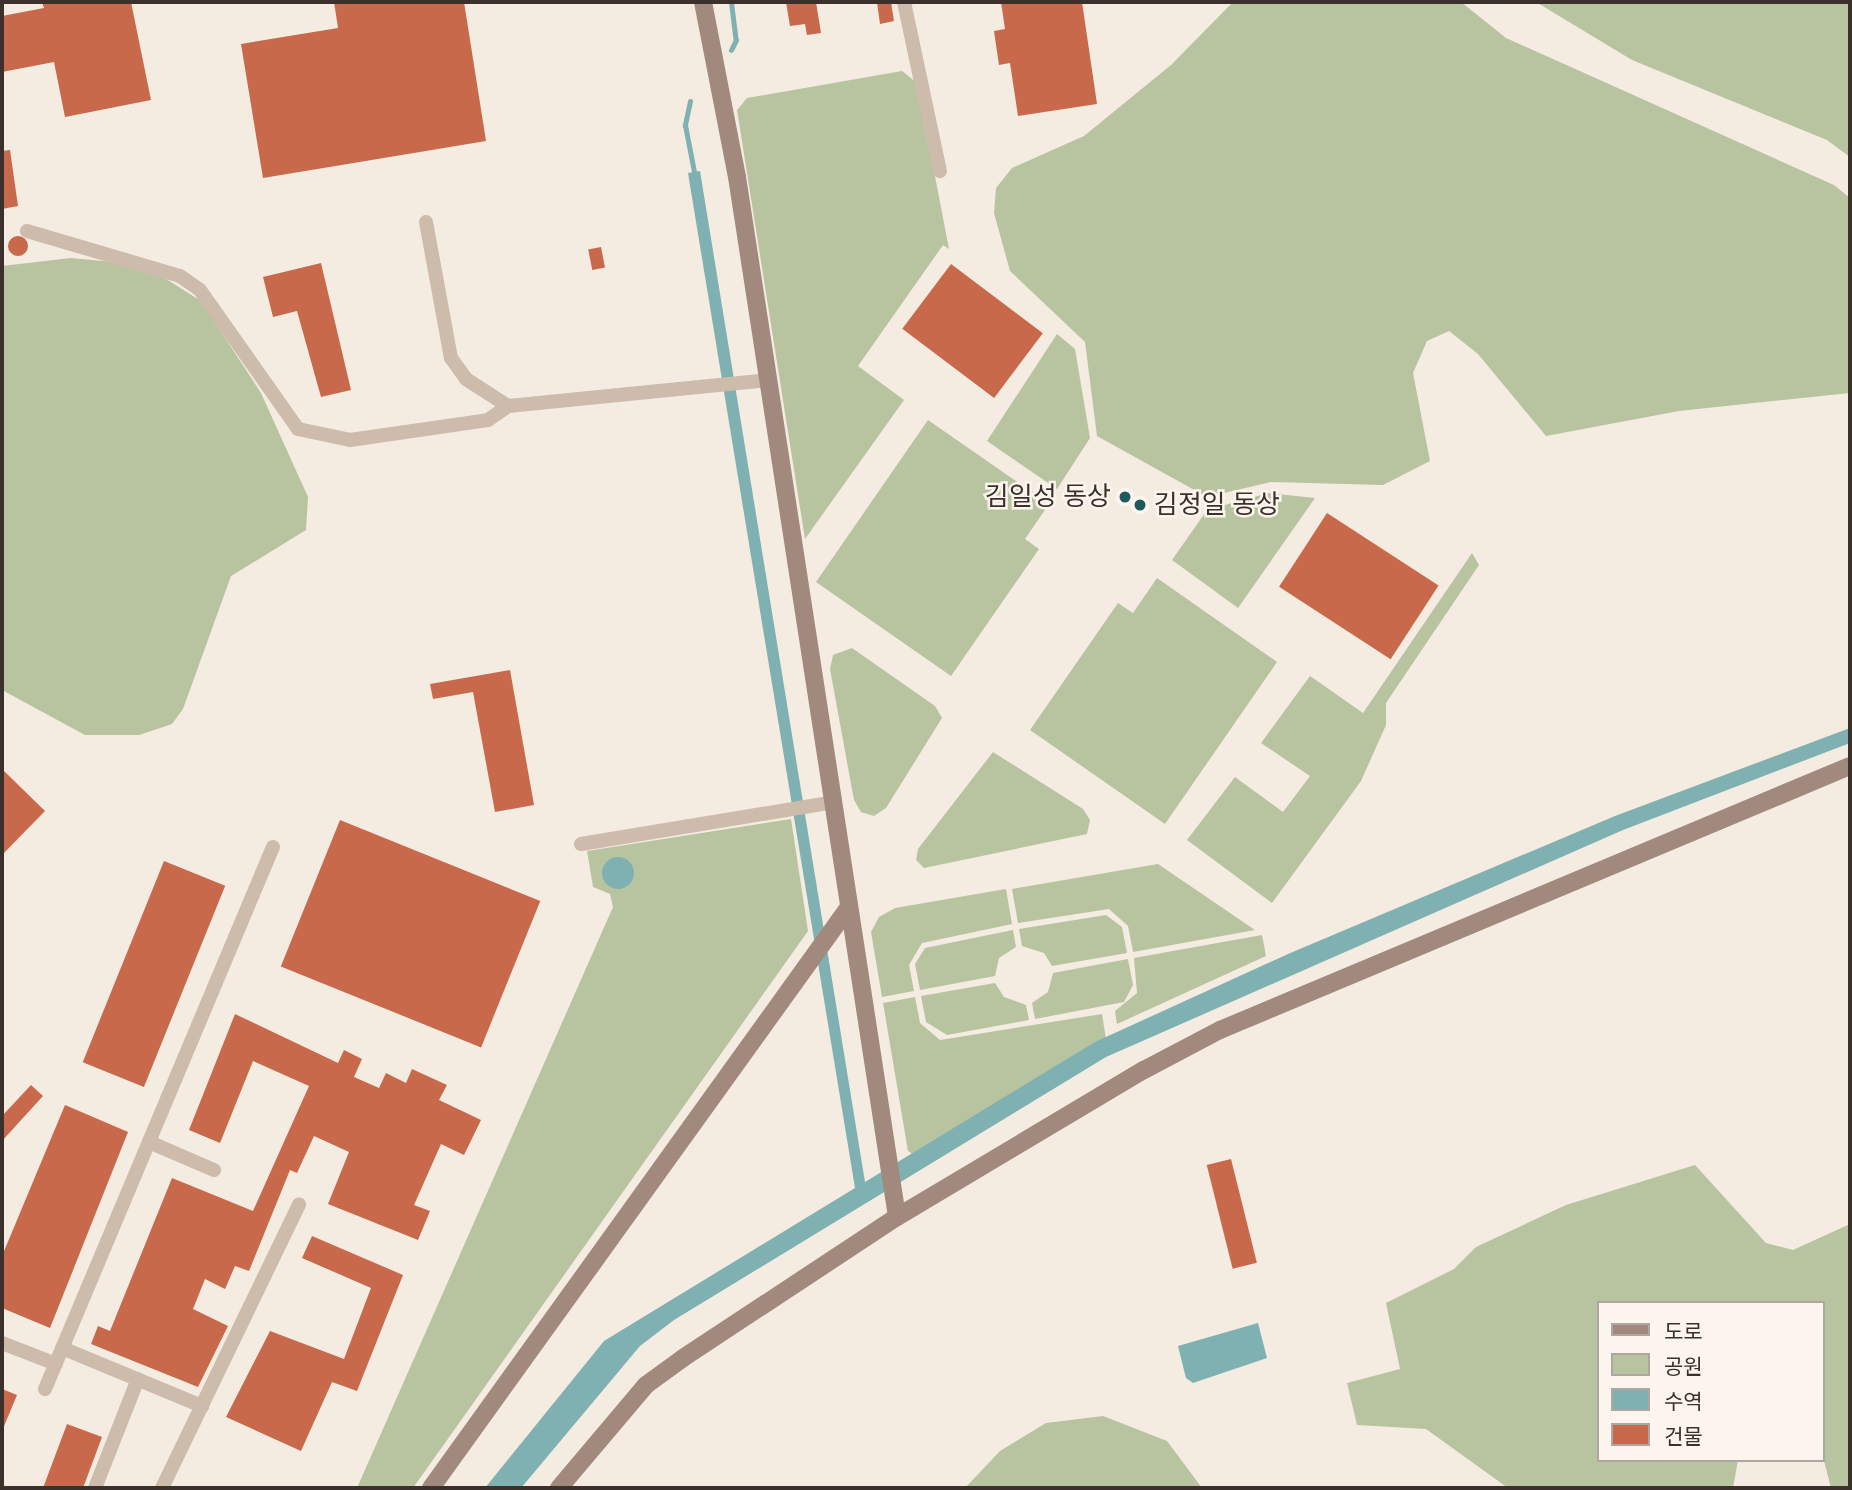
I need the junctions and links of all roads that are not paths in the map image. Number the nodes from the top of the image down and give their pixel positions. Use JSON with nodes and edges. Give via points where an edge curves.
{"nodes":[{"id":1,"x":703,"y":2,"type":"edge"},
{"id":2,"x":904,"y":2,"type":"edge"},
{"id":3,"x":940,"y":171,"type":"dead end"},
{"id":4,"x":426,"y":222,"type":"dead end"},
{"id":5,"x":27,"y":231,"type":"dead end"},
{"id":6,"x":768,"y":380,"type":"junction"},
{"id":7,"x":508,"y":406,"type":"junction"},
{"id":8,"x":1850,"y":766,"type":"edge"},
{"id":9,"x":834,"y":802,"type":"junction"},
{"id":10,"x":581,"y":844,"type":"dead end"},
{"id":11,"x":274,"y":847,"type":"dead end"},
{"id":12,"x":849,"y":907,"type":"junction"},
{"id":13,"x":149,"y":1142,"type":"junction"},
{"id":14,"x":214,"y":1170,"type":"dead end"},
{"id":15,"x":299,"y":1204,"type":"dead end"},
{"id":16,"x":897,"y":1217,"type":"junction"},
{"id":17,"x":2,"y":1343,"type":"edge"},
{"id":18,"x":62,"y":1348,"type":"junction"},
{"id":19,"x":56,"y":1364,"type":"junction"},
{"id":20,"x":138,"y":1379,"type":"junction"},
{"id":21,"x":45,"y":1389,"type":"dead end"},
{"id":22,"x":202,"y":1406,"type":"junction"},
{"id":23,"x":95,"y":1488,"type":"edge"},
{"id":24,"x":162,"y":1488,"type":"edge"},
{"id":25,"x":431,"y":1488,"type":"edge"},
{"id":26,"x":559,"y":1488,"type":"edge"}],
"edges":[{"from":1,"to":6,"type":"street"},
{"from":2,"to":3,"type":"street"},
{"from":4,"to":7,"type":"street","via":[[451,358],[466,379]]},
{"from":5,"to":7,"type":"street","via":[[180,276],[200,290],[298,429],[350,440],[488,420]]},
{"from":6,"to":7,"type":"street"},
{"from":6,"to":9,"type":"street"},
{"from":8,"to":16,"type":"street","via":[[1220,1030]]},
{"from":9,"to":10,"type":"street"},
{"from":9,"to":12,"type":"street"},
{"from":11,"to":13,"type":"street"},
{"from":12,"to":16,"type":"street"},
{"from":12,"to":25,"type":"street"},
{"from":13,"to":14,"type":"street"},
{"from":13,"to":18,"type":"street"},
{"from":15,"to":22,"type":"street"},
{"from":16,"to":26,"type":"street","via":[[646,1385]]},
{"from":17,"to":19,"type":"street"},
{"from":18,"to":19,"type":"street"},
{"from":18,"to":20,"type":"street"},
{"from":19,"to":21,"type":"street"},
{"from":20,"to":22,"type":"street"},
{"from":20,"to":23,"type":"street"},
{"from":22,"to":24,"type":"street"}]}
